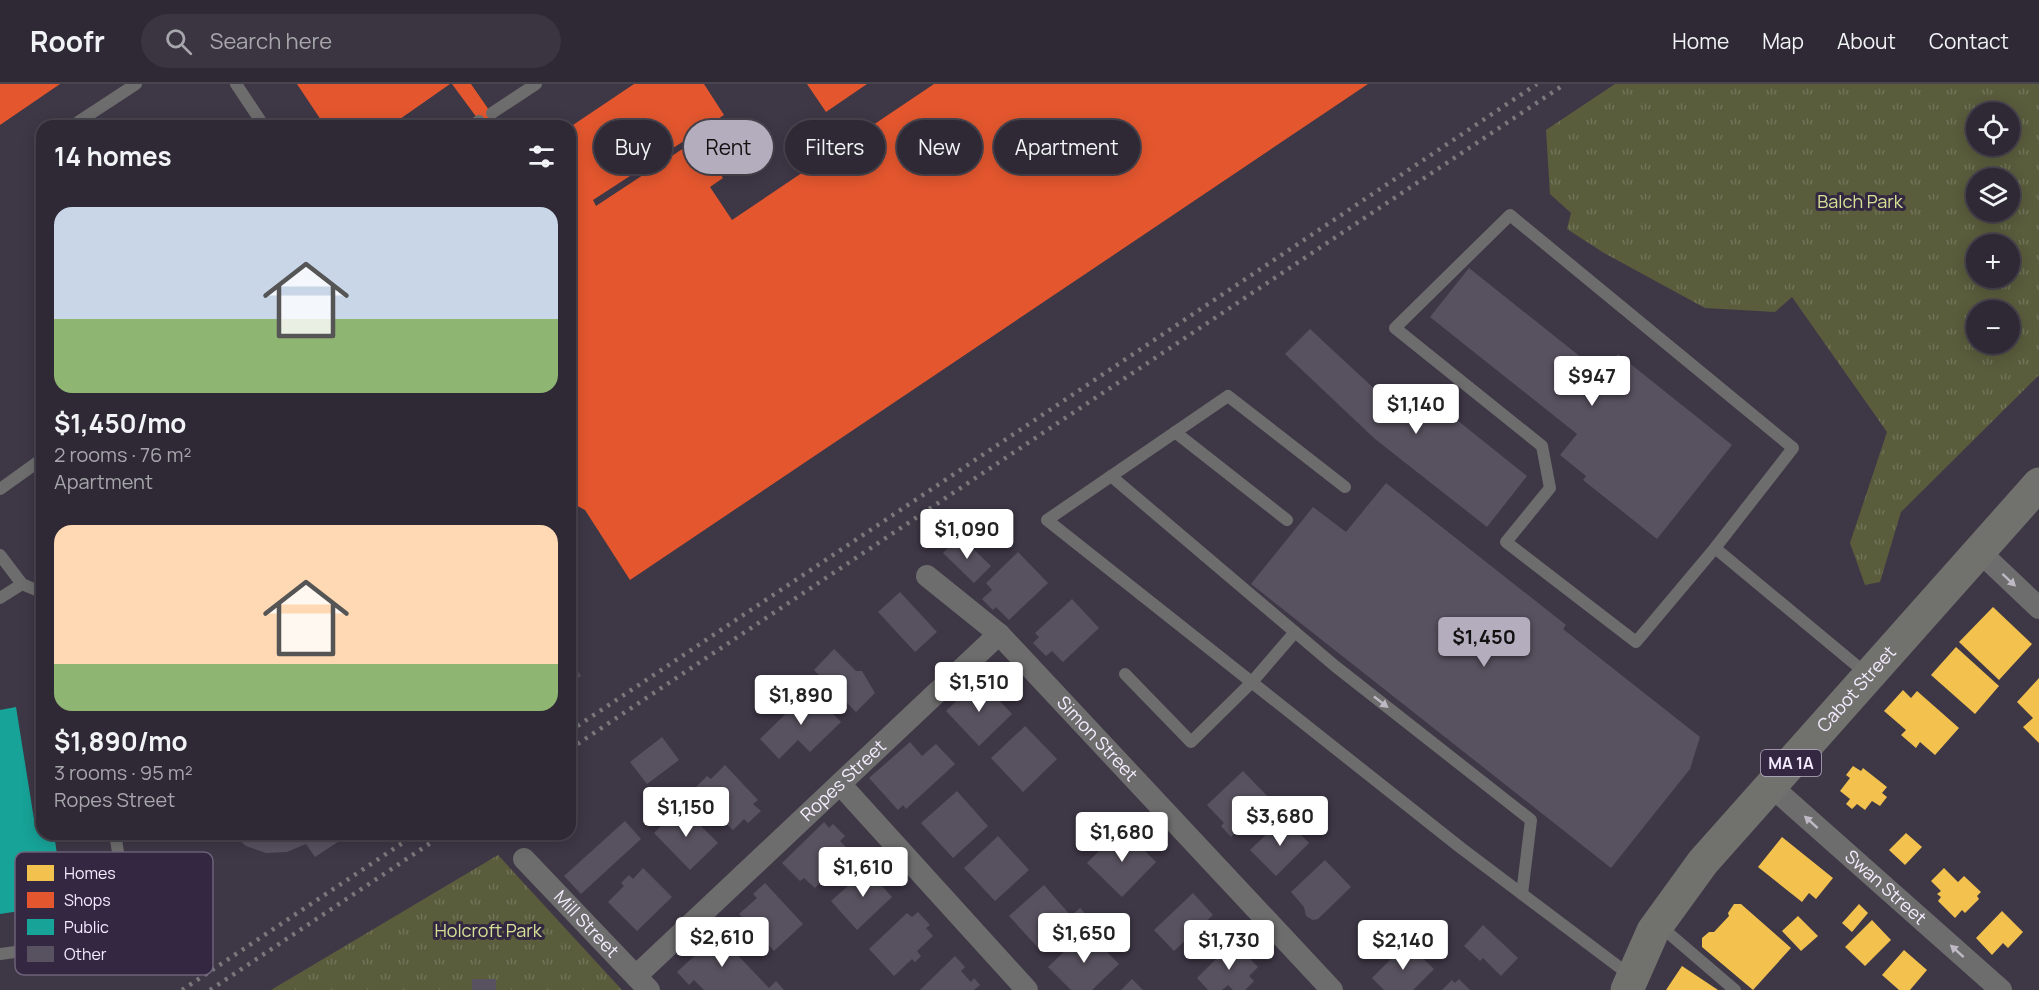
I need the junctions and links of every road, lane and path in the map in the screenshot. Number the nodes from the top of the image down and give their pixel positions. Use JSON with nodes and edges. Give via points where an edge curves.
{"nodes":[{"id":1,"x":136,"y":84,"type":"edge"},
{"id":2,"x":236,"y":84,"type":"edge"},
{"id":3,"x":536,"y":84,"type":"edge"},
{"id":4,"x":492,"y":113,"type":"dead end"},
{"id":5,"x":81,"y":120,"type":"edge"},
{"id":6,"x":260,"y":120,"type":"edge"},
{"id":7,"x":1175,"y":432,"type":"junction"},
{"id":8,"x":36,"y":463,"type":"edge"},
{"id":9,"x":1111,"y":476,"type":"junction"},
{"id":10,"x":2039,"y":484,"type":"edge"},
{"id":11,"x":1345,"y":487,"type":"dead end"},
{"id":12,"x":0,"y":489,"type":"edge"},
{"id":13,"x":1287,"y":520,"type":"dead end"},
{"id":14,"x":1715,"y":548,"type":"junction"},
{"id":15,"x":1980,"y":552,"type":"junction"},
{"id":16,"x":0,"y":557,"type":"edge"},
{"id":17,"x":927,"y":576,"type":"dead end"},
{"id":18,"x":22,"y":584,"type":"junction"},
{"id":19,"x":36,"y":590,"type":"edge"},
{"id":20,"x":0,"y":598,"type":"edge"},
{"id":21,"x":2039,"y":608,"type":"edge"},
{"id":22,"x":1295,"y":632,"type":"junction"},
{"id":23,"x":999,"y":634,"type":"junction"},
{"id":24,"x":1125,"y":674,"type":"dead end"},
{"id":25,"x":1869,"y":676,"type":"junction"},
{"id":26,"x":1252,"y":682,"type":"junction"},
{"id":27,"x":840,"y":784,"type":"junction"},
{"id":28,"x":1771,"y":786,"type":"junction"},
{"id":29,"x":524,"y":859,"type":"dead end"},
{"id":30,"x":1522,"y":894,"type":"junction"},
{"id":31,"x":1658,"y":924,"type":"junction"},
{"id":32,"x":15,"y":952,"type":"edge"},
{"id":33,"x":0,"y":954,"type":"edge"},
{"id":34,"x":642,"y":983,"type":"edge"},
{"id":35,"x":1629,"y":983,"type":"edge"},
{"id":36,"x":1027,"y":990,"type":"edge"},
{"id":37,"x":1332,"y":990,"type":"edge"},
{"id":38,"x":1735,"y":990,"type":"edge"},
{"id":39,"x":2001,"y":990,"type":"edge"}],
"edges":[{"from":1,"to":5,"type":"lane"},
{"from":2,"to":6,"type":"lane"},
{"from":3,"to":4,"type":"lane"},
{"from":7,"to":9,"type":"lane"},
{"from":7,"to":11,"type":"lane","via":[[1228,396]]},
{"from":7,"to":13,"type":"lane"},
{"from":8,"to":12,"type":"lane"},
{"from":9,"to":22,"type":"lane"},
{"from":9,"to":26,"type":"lane","via":[[1047,520]]},
{"from":10,"to":15,"type":"highway","name":"Cabot Street","number":"MA 1A"},
{"from":14,"to":14,"type":"lane","via":[[1793,448],[1510,215],[1395,328],[1542,446],[1550,488],[1506,542],[1636,642]]},
{"from":14,"to":25,"type":"lane"},
{"from":15,"to":21,"type":"street","one_way":true},
{"from":15,"to":25,"type":"highway","name":"Cabot Street","number":"MA 1A"},
{"from":16,"to":18,"type":"lane"},
{"from":17,"to":23,"type":"street","name":"Simon Street"},
{"from":18,"to":19,"type":"lane"},
{"from":18,"to":20,"type":"lane"},
{"from":22,"to":26,"type":"lane"},
{"from":22,"to":30,"type":"lane","one_way":true,"via":[[1531,820]]},
{"from":23,"to":27,"type":"street","name":"Ropes Street"},
{"from":23,"to":37,"type":"street","name":"Simon Street"},
{"from":24,"to":26,"type":"lane","via":[[1191,742]]},
{"from":25,"to":28,"type":"highway","name":"Cabot Street","number":"MA 1A"},
{"from":26,"to":30,"type":"lane"},
{"from":27,"to":34,"type":"street","name":"Ropes Street"},
{"from":27,"to":36,"type":"street"},
{"from":28,"to":31,"type":"highway","name":"Cabot Street","number":"MA 1A","via":[[1703,862]]},
{"from":39,"to":28,"type":"street","name":"Swan Street","one_way":true},
{"from":29,"to":34,"type":"street","name":"Mill Street"},
{"from":30,"to":35,"type":"lane"},
{"from":31,"to":35,"type":"highway","name":"Cabot Street","number":"MA 1A"},
{"from":31,"to":38,"type":"lane"},
{"from":32,"to":33,"type":"lane"}]}
